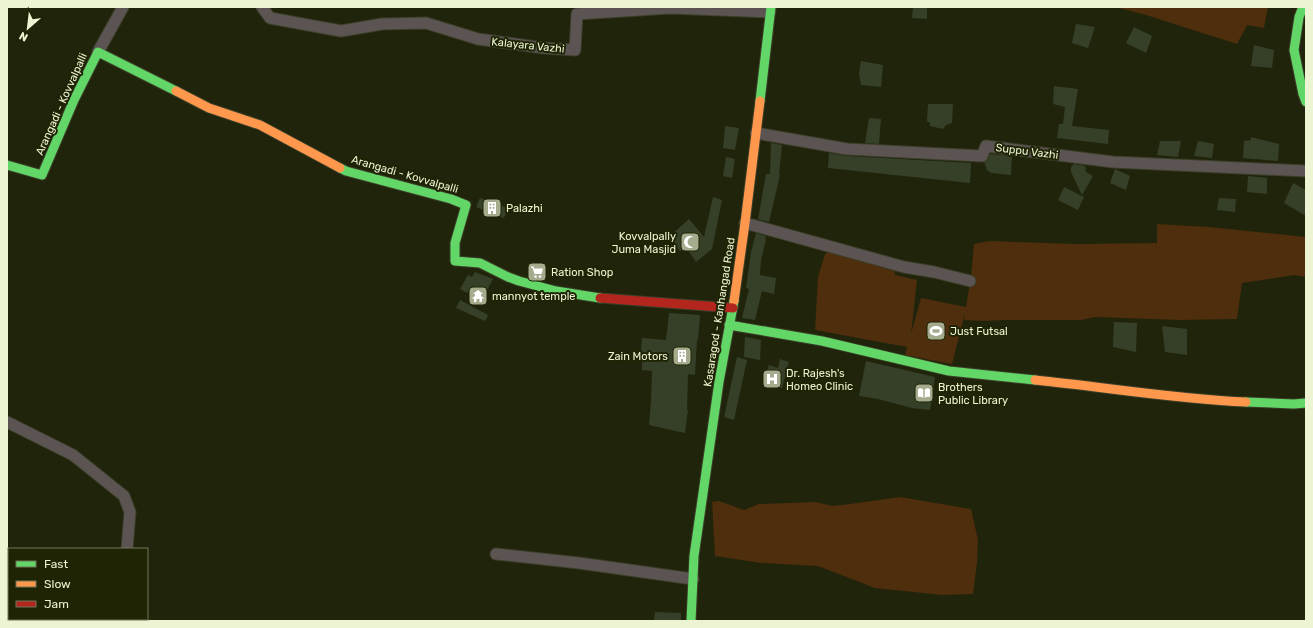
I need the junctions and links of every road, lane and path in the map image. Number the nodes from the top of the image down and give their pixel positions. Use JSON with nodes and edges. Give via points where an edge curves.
{"nodes":[{"id":1,"x":123,"y":7,"type":"edge"},
{"id":2,"x":262,"y":7,"type":"edge"},
{"id":3,"x":1303,"y":7,"type":"edge"},
{"id":4,"x":770,"y":10,"type":"edge"},
{"id":5,"x":98,"y":52,"type":"junction"},
{"id":6,"x":1306,"y":102,"type":"edge"},
{"id":7,"x":756,"y":133,"type":"junction"},
{"id":8,"x":7,"y":165,"type":"edge"},
{"id":9,"x":1306,"y":171,"type":"edge"},
{"id":10,"x":745,"y":223,"type":"junction"},
{"id":11,"x":970,"y":281,"type":"dead end"},
{"id":12,"x":733,"y":308,"type":"junction"},
{"id":13,"x":729,"y":325,"type":"junction"},
{"id":14,"x":1306,"y":403,"type":"edge"},
{"id":15,"x":7,"y":422,"type":"edge"},
{"id":16,"x":127,"y":548,"type":"edge"},
{"id":17,"x":496,"y":554,"type":"dead end"},
{"id":18,"x":693,"y":579,"type":"junction"},
{"id":19,"x":691,"y":621,"type":"edge"}],
"edges":[{"from":1,"to":5,"type":"street"},
{"from":2,"to":4,"type":"street","name":"Kalayara Vazhi","via":[[270,18],[341,32],[382,24],[426,23],[478,39],[575,50],[577,14],[670,8]]},
{"from":3,"to":6,"type":"street","via":[[1294,50],[1302,94]]},
{"from":4,"to":7,"type":"street","name":"Kasaragod - Kanhangad Road"},
{"from":5,"to":8,"type":"street","name":"Arangadi - Kovvalpalli","via":[[42,175]]},
{"from":5,"to":12,"type":"street","name":"Arangadi - Kovvalpalli","via":[[209,108],[260,125],[346,171],[466,205],[455,243],[455,261],[480,263],[508,278],[589,297]]},
{"from":7,"to":9,"type":"street","name":"Suppu Vazhi","via":[[847,149],[982,156],[986,146],[1113,162]]},
{"from":7,"to":10,"type":"street","name":"Kasaragod - Kanhangad Road"},
{"from":10,"to":11,"type":"street","via":[[904,267]]},
{"from":10,"to":12,"type":"street","name":"Kasaragod - Kanhangad Road"},
{"from":12,"to":13,"type":"street","name":"Kasaragod - Kanhangad Road"},
{"from":13,"to":14,"type":"street","via":[[822,341],[949,371],[1204,400]]},
{"from":13,"to":18,"type":"street","name":"Kasaragod - Kanhangad Road","via":[[694,556]]},
{"from":15,"to":16,"type":"street","via":[[73,455],[124,496],[130,512]]},
{"from":17,"to":18,"type":"street"},
{"from":18,"to":19,"type":"street","name":"Kasaragod - Kanhangad Road"}]}
